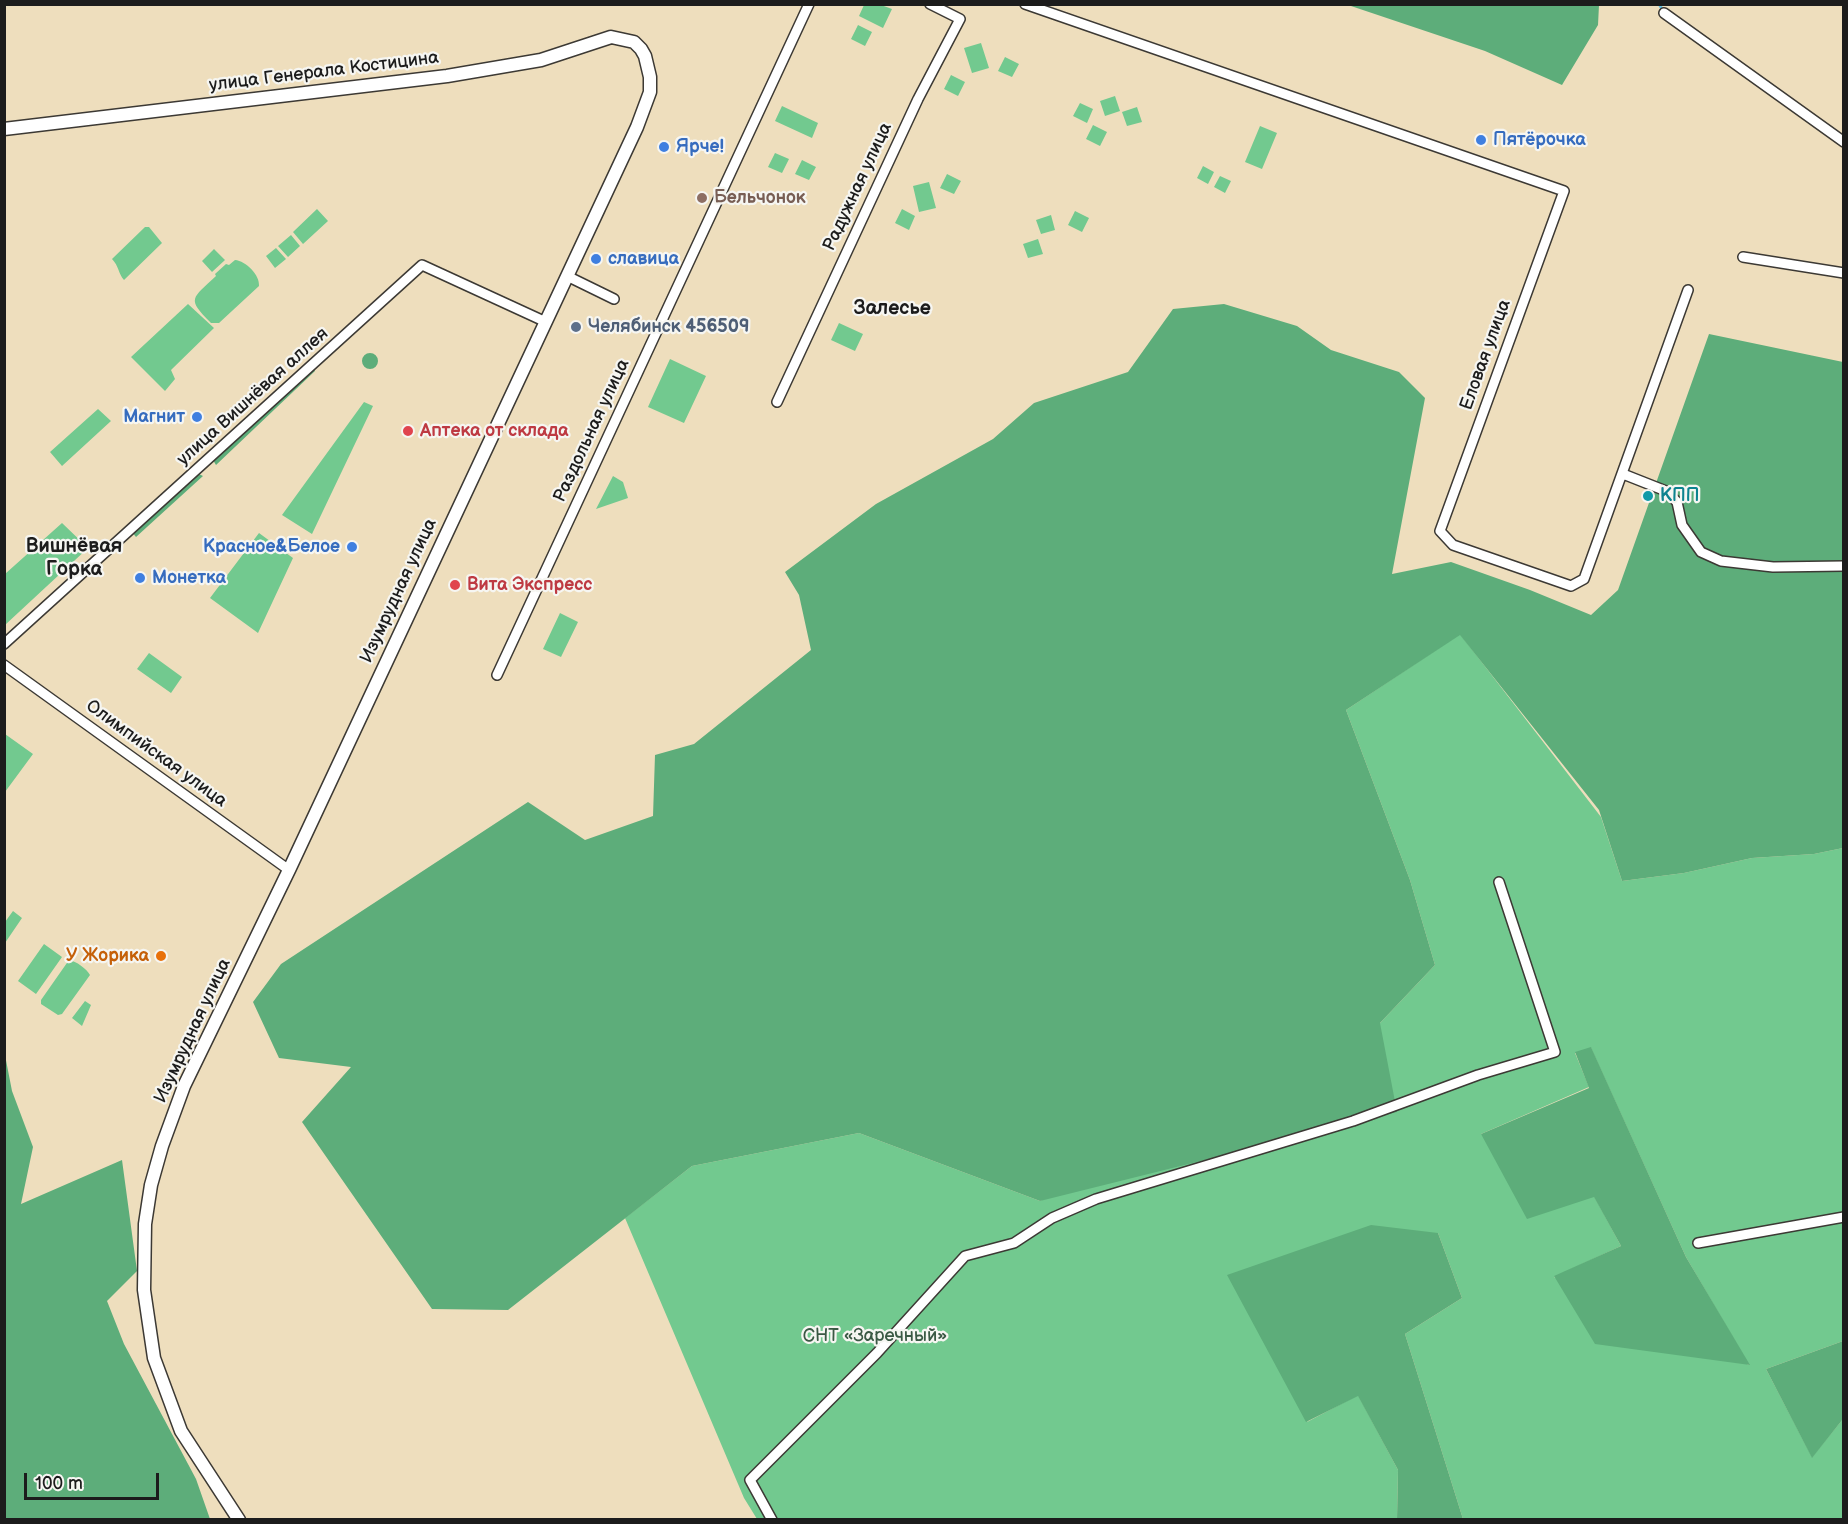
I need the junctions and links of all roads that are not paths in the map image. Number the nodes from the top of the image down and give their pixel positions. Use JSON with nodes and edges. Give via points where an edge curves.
{"nodes":[{"id":1,"x":809,"y":4,"type":"edge"},
{"id":2,"x":930,"y":4,"type":"edge"},
{"id":3,"x":1026,"y":4,"type":"edge"},
{"id":4,"x":1664,"y":13,"type":"dead end"},
{"id":5,"x":641,"y":49,"type":"joint"},
{"id":6,"x":4,"y":129,"type":"edge"},
{"id":7,"x":1844,"y":142,"type":"edge"},
{"id":8,"x":1743,"y":256,"type":"dead end"},
{"id":9,"x":1844,"y":273,"type":"edge"},
{"id":10,"x":567,"y":276,"type":"junction"},
{"id":11,"x":1688,"y":290,"type":"dead end"},
{"id":12,"x":614,"y":299,"type":"dead end"},
{"id":13,"x":546,"y":322,"type":"junction"},
{"id":14,"x":777,"y":402,"type":"dead end"},
{"id":15,"x":1623,"y":474,"type":"junction"},
{"id":16,"x":1844,"y":566,"type":"edge"},
{"id":17,"x":4,"y":644,"type":"edge"},
{"id":18,"x":4,"y":664,"type":"edge"},
{"id":19,"x":497,"y":675,"type":"dead end"},
{"id":20,"x":289,"y":870,"type":"junction"},
{"id":21,"x":1499,"y":882,"type":"dead end"},
{"id":22,"x":1844,"y":1217,"type":"edge"},
{"id":23,"x":1698,"y":1243,"type":"dead end"},
{"id":24,"x":239,"y":1520,"type":"edge"},
{"id":25,"x":772,"y":1520,"type":"edge"}],
"edges":[{"from":1,"to":19,"type":"street","name":"Раздольная улица"},
{"from":2,"to":14,"type":"street","name":"Радужная улица","via":[[960,19],[918,99]]},
{"from":3,"to":15,"type":"street","name":"Еловая улица","via":[[1564,191],[1440,531],[1453,545],[1571,586],[1584,579]]},
{"from":4,"to":7,"type":"street"},
{"from":5,"to":6,"type":"street","name":"улица Генерала Костицина","via":[[634,42],[611,37],[541,60],[447,76]]},
{"from":5,"to":10,"type":"street","name":"Изумрудная улица","via":[[650,77],[650,92]]},
{"from":8,"to":9,"type":"street"},
{"from":10,"to":12,"type":"street"},
{"from":10,"to":13,"type":"street","name":"Изумрудная улица"},
{"from":11,"to":15,"type":"street"},
{"from":13,"to":17,"type":"street","name":"улица Вишнёвая аллея","via":[[422,265]]},
{"from":13,"to":20,"type":"street","name":"Изумрудная улица"},
{"from":15,"to":16,"type":"street","via":[[1666,491],[1677,502],[1682,525],[1701,552],[1721,561],[1773,567]]},
{"from":18,"to":20,"type":"street","name":"Олимпийская улица"},
{"from":20,"to":24,"type":"street","name":"Изумрудная улица","via":[[184,1086],[162,1146],[145,1224],[144,1290],[154,1358],[181,1431]]},
{"from":21,"to":25,"type":"street","via":[[1555,1052],[1478,1075],[1353,1121],[1096,1199],[1052,1218],[1014,1243],[965,1256],[878,1353],[750,1480]]},
{"from":22,"to":23,"type":"street"}]}
